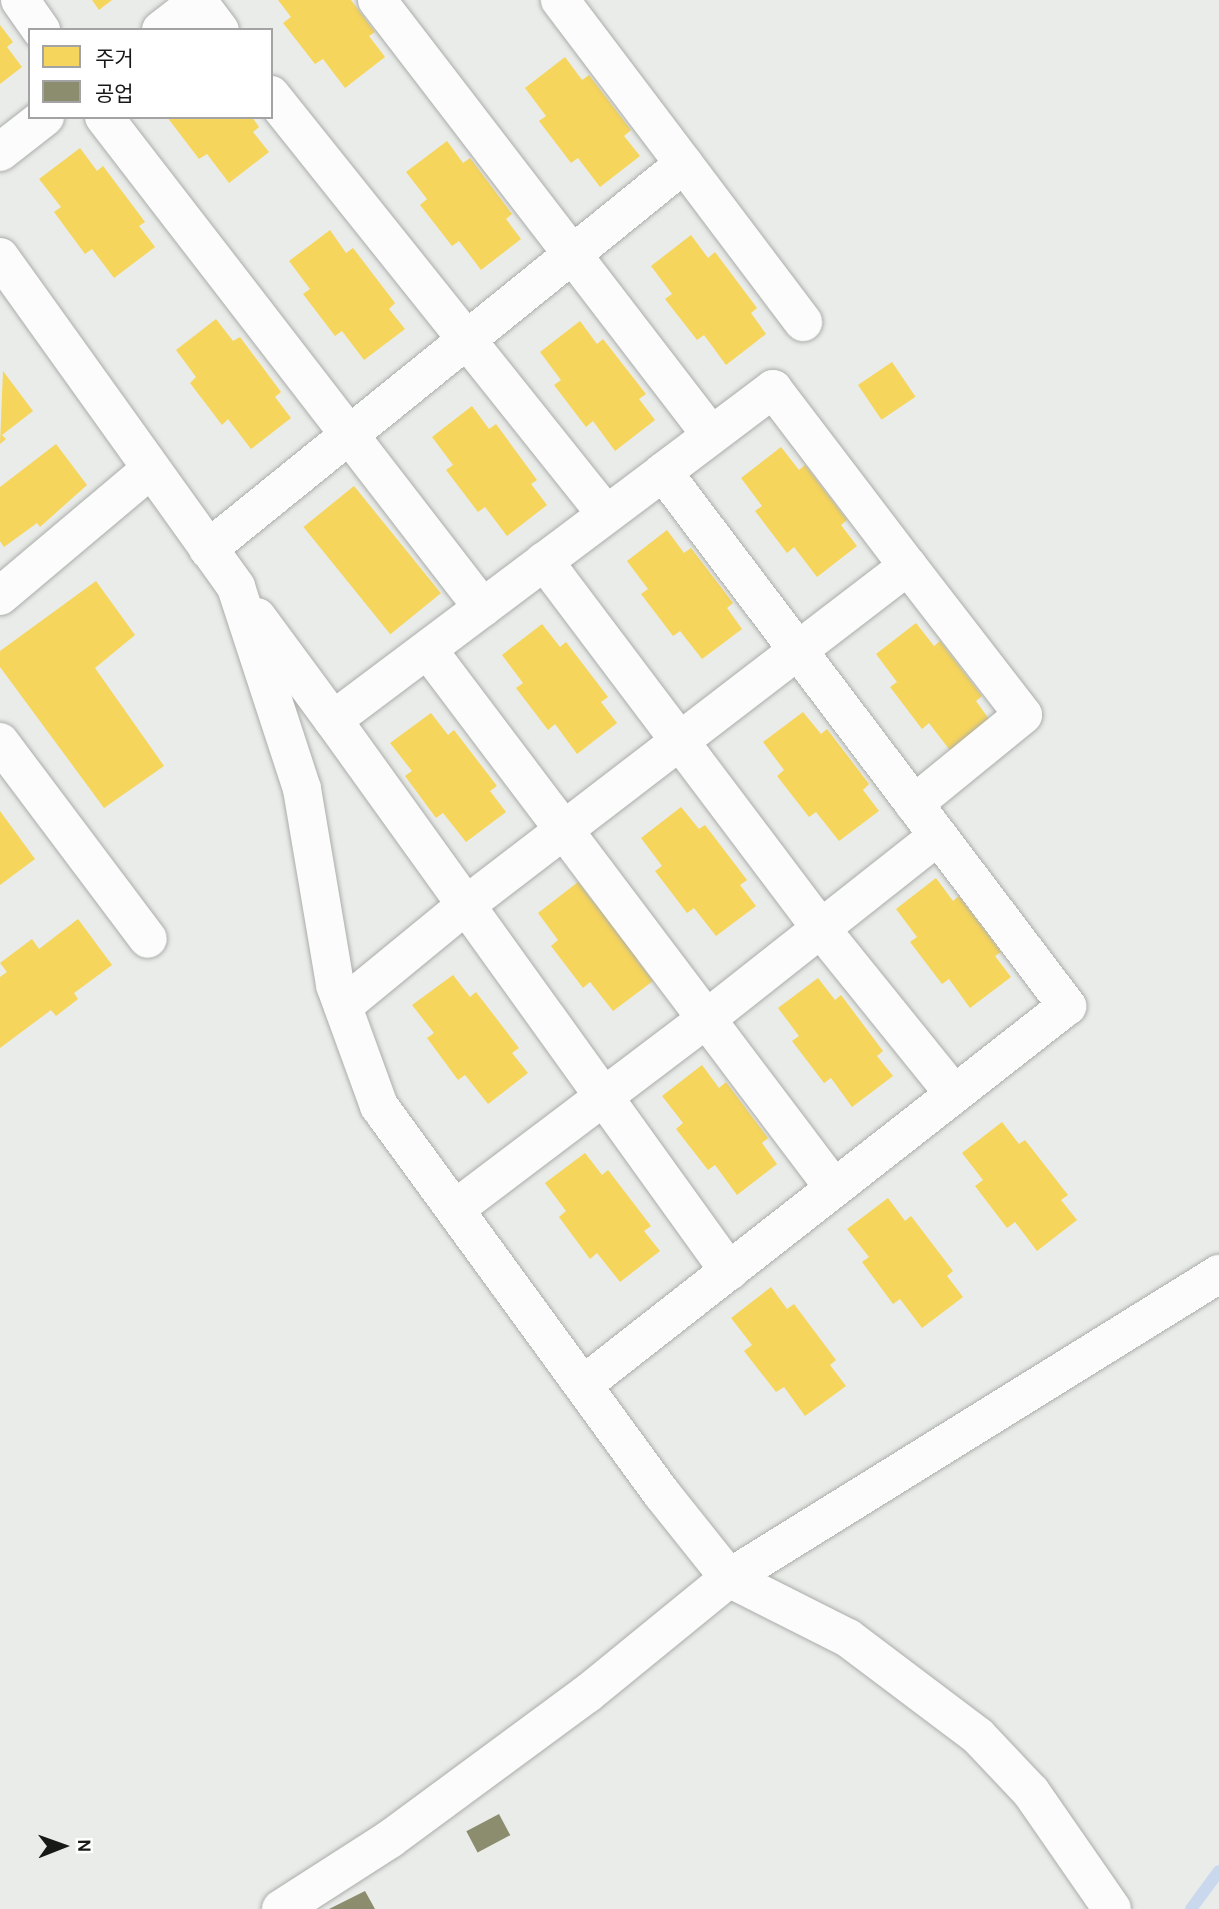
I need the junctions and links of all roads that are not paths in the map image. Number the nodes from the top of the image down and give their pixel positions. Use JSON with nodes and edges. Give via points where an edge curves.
{"nodes":[{"id":1,"x":20,"y":0,"type":"edge"},
{"id":2,"x":377,"y":0,"type":"edge"},
{"id":3,"x":560,"y":0,"type":"edge"},
{"id":4,"x":204,"y":8,"type":"edge"},
{"id":5,"x":40,"y":28,"type":"edge"},
{"id":6,"x":165,"y":28,"type":"edge"},
{"id":7,"x":273,"y":97,"type":"edge"},
{"id":8,"x":42,"y":119,"type":"edge"},
{"id":9,"x":106,"y":119,"type":"edge"},
{"id":10,"x":0,"y":152,"type":"edge"},
{"id":11,"x":684,"y":164,"type":"junction"},
{"id":12,"x":573,"y":253,"type":"junction"},
{"id":13,"x":3,"y":269,"type":"edge"},
{"id":14,"x":803,"y":322,"type":"dead end"},
{"id":15,"x":465,"y":341,"type":"junction"},
{"id":16,"x":351,"y":434,"type":"junction"},
{"id":17,"x":711,"y":435,"type":"junction"},
{"id":18,"x":151,"y":469,"type":"junction"},
{"id":19,"x":663,"y":472,"type":"junction"},
{"id":20,"x":607,"y":514,"type":"junction"},
{"id":21,"x":208,"y":549,"type":"junction"},
{"id":22,"x":544,"y":561,"type":"junction"},
{"id":23,"x":908,"y":566,"type":"junction"},
{"id":24,"x":236,"y":587,"type":"junction"},
{"id":25,"x":0,"y":596,"type":"edge"},
{"id":26,"x":482,"y":608,"type":"junction"},
{"id":27,"x":428,"y":650,"type":"junction"},
{"id":28,"x":799,"y":652,"type":"junction"},
{"id":29,"x":333,"y":720,"type":"junction"},
{"id":30,"x":682,"y":741,"type":"junction"},
{"id":31,"x":0,"y":742,"type":"edge"},
{"id":32,"x":914,"y":804,"type":"junction"},
{"id":33,"x":562,"y":832,"type":"junction"},
{"id":34,"x":938,"y":836,"type":"junction"},
{"id":35,"x":466,"y":905,"type":"junction"},
{"id":36,"x":821,"y":929,"type":"junction"},
{"id":37,"x":148,"y":939,"type":"dead end"},
{"id":38,"x":343,"y":1006,"type":"junction"},
{"id":39,"x":705,"y":1020,"type":"junction"},
{"id":40,"x":954,"y":1094,"type":"junction"},
{"id":41,"x":603,"y":1096,"type":"junction"},
{"id":42,"x":834,"y":1188,"type":"junction"},
{"id":43,"x":455,"y":1209,"type":"junction"},
{"id":44,"x":729,"y":1271,"type":"junction"},
{"id":45,"x":1219,"y":1274,"type":"edge"},
{"id":46,"x":583,"y":1385,"type":"junction"},
{"id":47,"x":729,"y":1578,"type":"junction"},
{"id":48,"x":281,"y":1909,"type":"edge"},
{"id":49,"x":1112,"y":1909,"type":"edge"}],
"edges":[{"from":1,"to":5,"type":"street"},
{"from":2,"to":12,"type":"street"},
{"from":3,"to":11,"type":"street"},
{"from":4,"to":6,"type":"street"},
{"from":7,"to":15,"type":"street"},
{"from":8,"to":10,"type":"street"},
{"from":9,"to":16,"type":"street"},
{"from":11,"to":12,"type":"street"},
{"from":11,"to":14,"type":"street"},
{"from":12,"to":15,"type":"street"},
{"from":12,"to":17,"type":"street"},
{"from":13,"to":18,"type":"street"},
{"from":15,"to":16,"type":"street"},
{"from":15,"to":20,"type":"street"},
{"from":16,"to":21,"type":"street"},
{"from":16,"to":26,"type":"street"},
{"from":17,"to":19,"type":"street"},
{"from":17,"to":23,"type":"street","via":[[773,388]]},
{"from":18,"to":21,"type":"street"},
{"from":18,"to":25,"type":"street"},
{"from":19,"to":20,"type":"street"},
{"from":19,"to":28,"type":"street"},
{"from":20,"to":22,"type":"street"},
{"from":21,"to":24,"type":"street"},
{"from":22,"to":26,"type":"street"},
{"from":22,"to":30,"type":"street"},
{"from":23,"to":28,"type":"street"},
{"from":23,"to":32,"type":"street","via":[[1023,715]]},
{"from":24,"to":29,"type":"street"},
{"from":24,"to":38,"type":"street","via":[[302,789],[335,985]]},
{"from":26,"to":27,"type":"street"},
{"from":27,"to":29,"type":"street"},
{"from":27,"to":33,"type":"street"},
{"from":28,"to":30,"type":"street"},
{"from":28,"to":32,"type":"street"},
{"from":29,"to":35,"type":"street"},
{"from":30,"to":33,"type":"street"},
{"from":30,"to":36,"type":"street"},
{"from":31,"to":37,"type":"street"},
{"from":32,"to":34,"type":"street"},
{"from":33,"to":35,"type":"street"},
{"from":33,"to":39,"type":"street"},
{"from":34,"to":36,"type":"street"},
{"from":34,"to":40,"type":"street","via":[[1067,1006]]},
{"from":35,"to":38,"type":"street"},
{"from":35,"to":41,"type":"street"},
{"from":36,"to":39,"type":"street"},
{"from":36,"to":40,"type":"street"},
{"from":38,"to":43,"type":"street","via":[[379,1106]]},
{"from":39,"to":41,"type":"street"},
{"from":39,"to":42,"type":"street"},
{"from":40,"to":42,"type":"street"},
{"from":41,"to":43,"type":"street"},
{"from":41,"to":44,"type":"street"},
{"from":42,"to":44,"type":"street"},
{"from":43,"to":46,"type":"street"},
{"from":44,"to":46,"type":"street"},
{"from":45,"to":47,"type":"street"},
{"from":46,"to":47,"type":"street"},
{"from":47,"to":48,"type":"street","via":[[587,1694],[390,1839]]},
{"from":47,"to":49,"type":"street","via":[[848,1638],[978,1736],[1031,1792]]}]}
